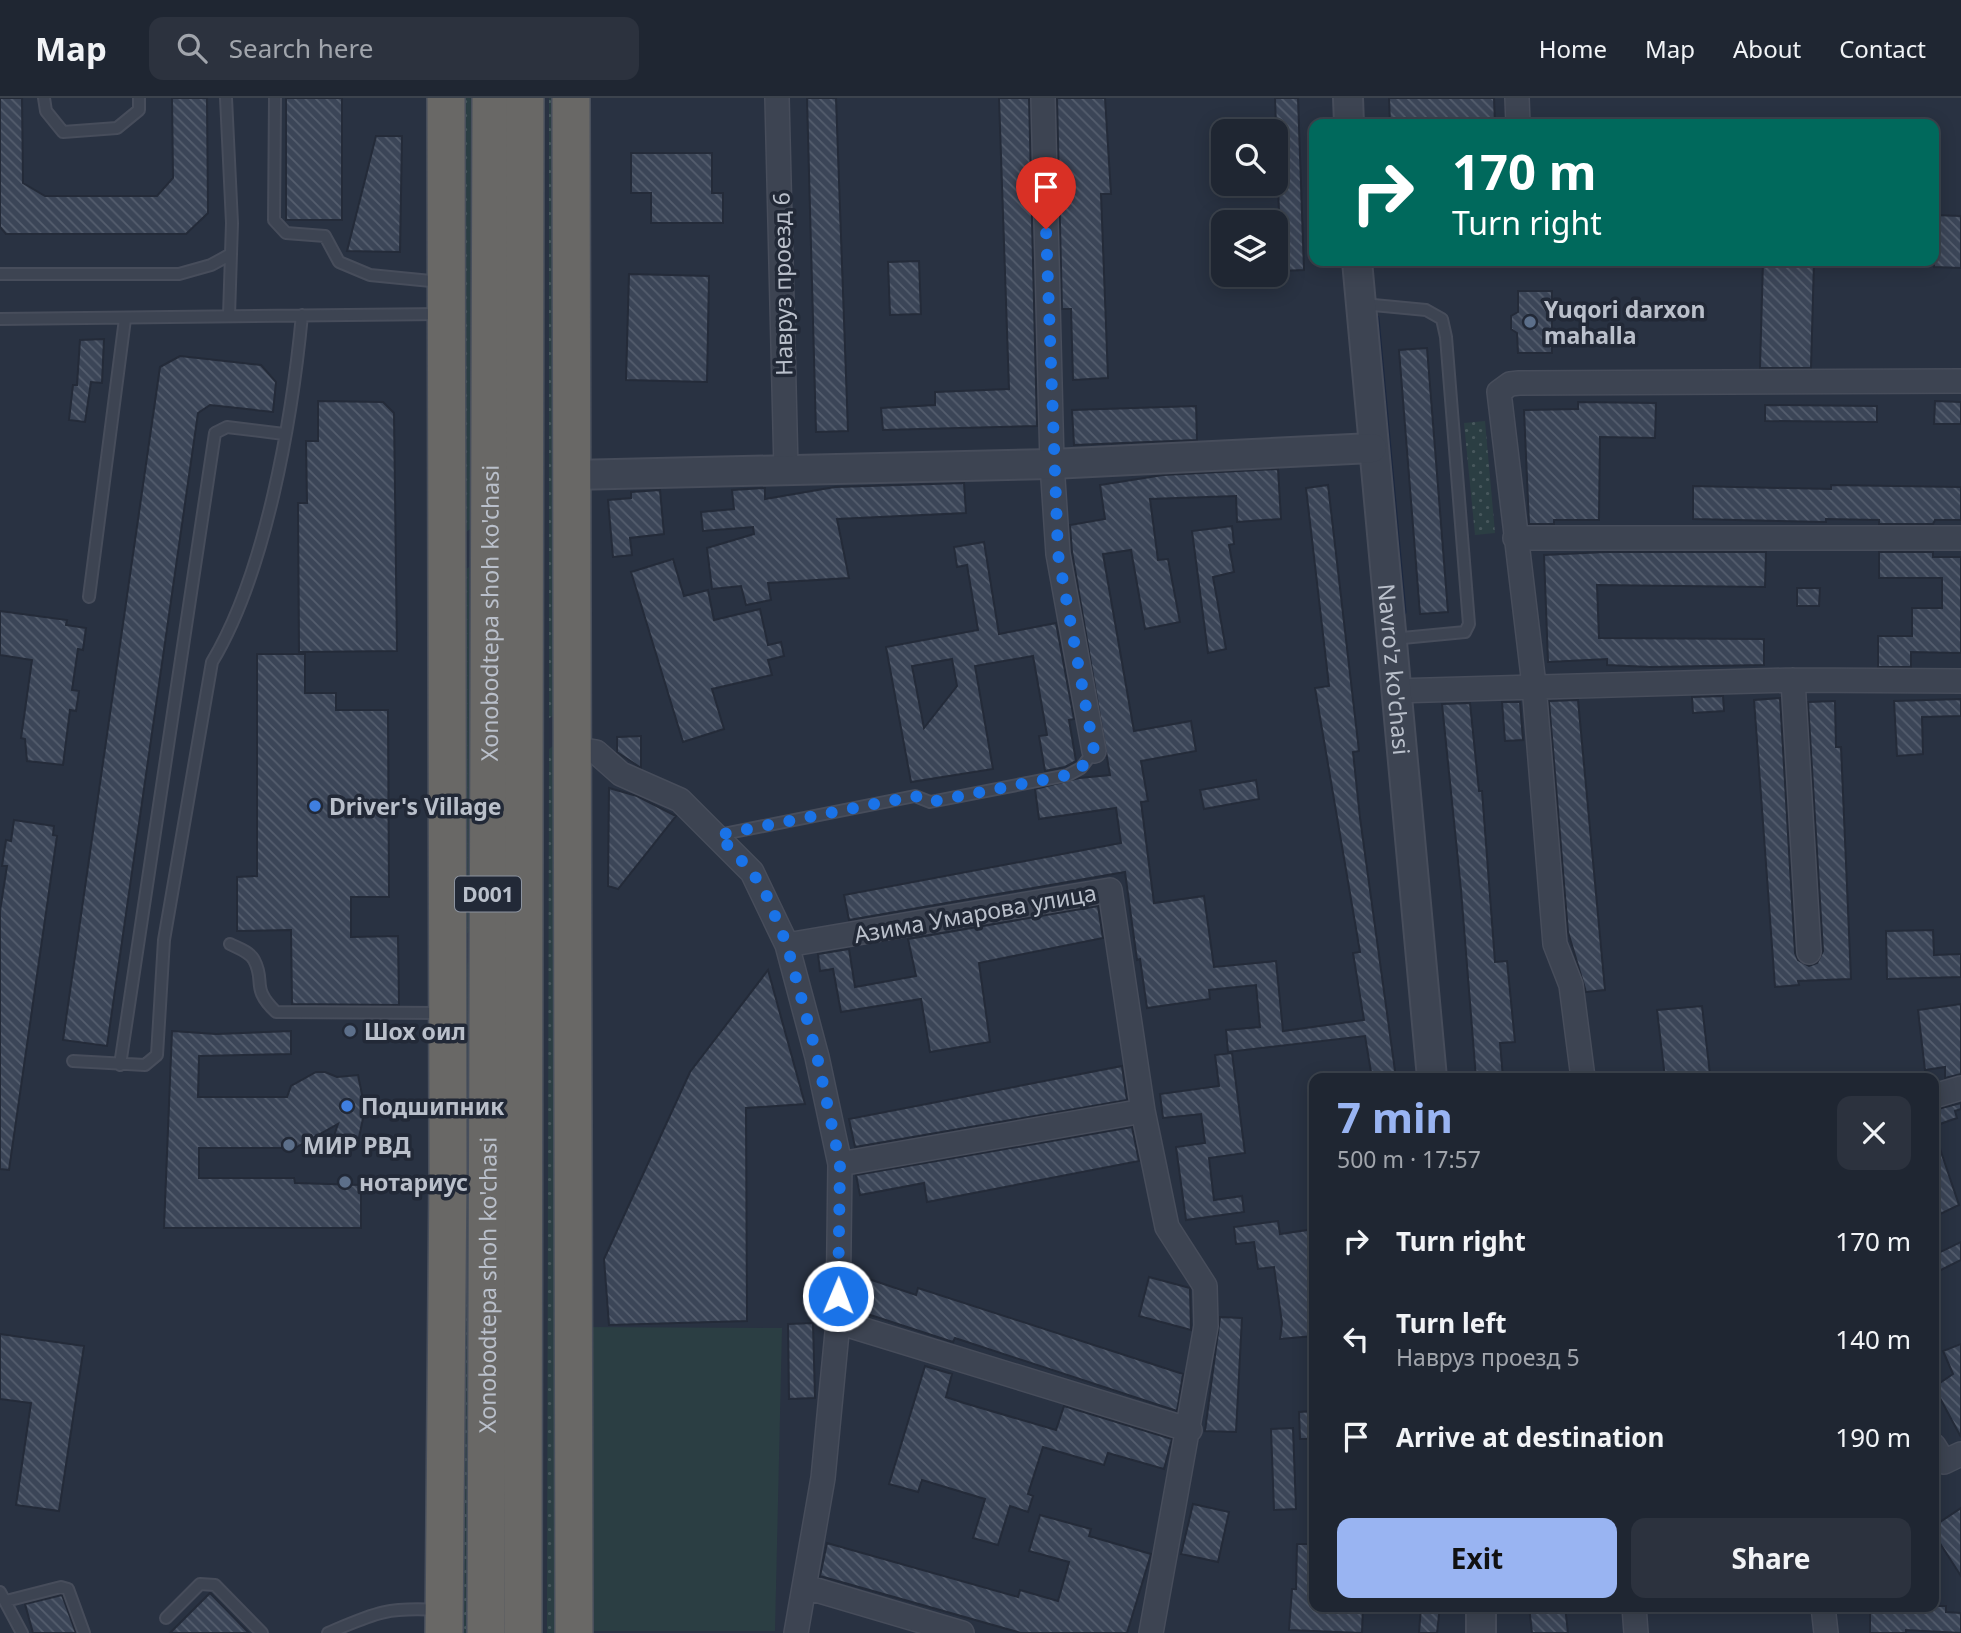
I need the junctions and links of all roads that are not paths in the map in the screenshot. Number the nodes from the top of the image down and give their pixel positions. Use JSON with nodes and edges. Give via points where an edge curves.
{"nodes":[{"id":1,"x":44,"y":98,"type":"edge"},
{"id":2,"x":139,"y":98,"type":"edge"},
{"id":3,"x":226,"y":98,"type":"edge"},
{"id":4,"x":275,"y":98,"type":"edge"},
{"id":5,"x":446,"y":98,"type":"edge"},
{"id":6,"x":491,"y":98,"type":"edge"},
{"id":7,"x":525,"y":98,"type":"edge"},
{"id":8,"x":571,"y":98,"type":"edge"},
{"id":9,"x":777,"y":98,"type":"edge"},
{"id":10,"x":1043,"y":98,"type":"edge"},
{"id":11,"x":1348,"y":98,"type":"edge"},
{"id":12,"x":1517,"y":98,"type":"edge"},
{"id":13,"x":1349,"y":119,"type":"edge"},
{"id":14,"x":1518,"y":119,"type":"edge"},
{"id":15,"x":508,"y":155,"type":"junction"},
{"id":16,"x":231,"y":254,"type":"junction"},
{"id":17,"x":1357,"y":266,"type":"edge"},
{"id":18,"x":0,"y":274,"type":"edge"},
{"id":19,"x":447,"y":298,"type":"junction"},
{"id":20,"x":1359,"y":304,"type":"junction"},
{"id":21,"x":302,"y":315,"type":"junction"},
{"id":22,"x":229,"y":316,"type":"junction"},
{"id":23,"x":0,"y":319,"type":"edge"},
{"id":24,"x":125,"y":319,"type":"junction"},
{"id":25,"x":1961,"y":381,"type":"edge"},
{"id":26,"x":284,"y":434,"type":"junction"},
{"id":27,"x":1373,"y":448,"type":"junction"},
{"id":28,"x":1052,"y":464,"type":"junction"},
{"id":29,"x":786,"y":469,"type":"junction"},
{"id":30,"x":572,"y":475,"type":"junction"},
{"id":31,"x":489,"y":509,"type":"junction"},
{"id":32,"x":1515,"y":538,"type":"junction"},
{"id":33,"x":1961,"y":538,"type":"edge"},
{"id":34,"x":448,"y":577,"type":"junction"},
{"id":35,"x":89,"y":597,"type":"dead end"},
{"id":36,"x":1389,"y":639,"type":"junction"},
{"id":37,"x":1793,"y":680,"type":"junction"},
{"id":38,"x":1961,"y":681,"type":"edge"},
{"id":39,"x":1534,"y":685,"type":"junction"},
{"id":40,"x":1394,"y":691,"type":"junction"},
{"id":41,"x":572,"y":712,"type":"junction"},
{"id":42,"x":572,"y":748,"type":"junction"},
{"id":43,"x":1094,"y":751,"type":"joint"},
{"id":44,"x":524,"y":759,"type":"junction"},
{"id":45,"x":718,"y":835,"type":"junction"},
{"id":46,"x":488,"y":918,"type":"junction"},
{"id":47,"x":230,"y":944,"type":"dead end"},
{"id":48,"x":787,"y":945,"type":"junction"},
{"id":49,"x":1808,"y":952,"type":"dead end"},
{"id":50,"x":447,"y":974,"type":"junction"},
{"id":51,"x":447,"y":1013,"type":"junction"},
{"id":52,"x":73,"y":1061,"type":"dead end"},
{"id":53,"x":120,"y":1065,"type":"junction"},
{"id":54,"x":1432,"y":1073,"type":"edge"},
{"id":55,"x":1582,"y":1073,"type":"edge"},
{"id":56,"x":1961,"y":1088,"type":"edge"},
{"id":57,"x":1939,"y":1095,"type":"edge"},
{"id":58,"x":1143,"y":1111,"type":"junction"},
{"id":59,"x":840,"y":1164,"type":"junction"},
{"id":60,"x":838,"y":1322,"type":"junction"},
{"id":61,"x":1189,"y":1430,"type":"junction"},
{"id":62,"x":1939,"y":1454,"type":"edge"},
{"id":63,"x":1961,"y":1454,"type":"edge"},
{"id":64,"x":806,"y":1587,"type":"junction"},
{"id":65,"x":3,"y":1596,"type":"edge"},
{"id":66,"x":1634,"y":1612,"type":"edge"},
{"id":67,"x":1824,"y":1612,"type":"edge"},
{"id":68,"x":166,"y":1618,"type":"dead end"},
{"id":69,"x":444,"y":1622,"type":"edge"},
{"id":70,"x":22,"y":1633,"type":"edge"},
{"id":71,"x":84,"y":1633,"type":"edge"},
{"id":72,"x":262,"y":1633,"type":"edge"},
{"id":73,"x":328,"y":1633,"type":"edge"},
{"id":74,"x":486,"y":1633,"type":"edge"},
{"id":75,"x":523,"y":1633,"type":"edge"},
{"id":76,"x":573,"y":1633,"type":"edge"},
{"id":77,"x":796,"y":1633,"type":"edge"},
{"id":78,"x":962,"y":1633,"type":"edge"},
{"id":79,"x":1151,"y":1633,"type":"edge"},
{"id":80,"x":1636,"y":1633,"type":"edge"},
{"id":81,"x":1826,"y":1633,"type":"edge"}],
"edges":[{"from":1,"to":2,"type":"lane","via":[[46,111],[63,132],[117,128],[139,110]]},
{"from":3,"to":16,"type":"lane"},
{"from":4,"to":19,"type":"lane","via":[[274,220],[286,233],[325,236],[339,262],[370,275],[428,283]]},
{"from":5,"to":19,"type":"highway"},
{"from":6,"to":15,"type":"highway","name":"Xonobodtepa shoh ko'chasi","number":"D001"},
{"from":7,"to":15,"type":"highway","name":"Xonobodtepa shoh ko'chasi","number":"D001"},
{"from":8,"to":30,"type":"highway"},
{"from":9,"to":29,"type":"street","name":"Навруз проезд 6"},
{"from":10,"to":28,"type":"street"},
{"from":11,"to":13,"type":"street"},
{"from":12,"to":14,"type":"street"},
{"from":15,"to":31,"type":"highway","name":"Xonobodtepa shoh ko'chasi","number":"D001"},
{"from":15,"to":44,"type":"highway","name":"Xonobodtepa shoh ko'chasi","number":"D001"},
{"from":16,"to":18,"type":"lane","via":[[179,274]]},
{"from":16,"to":22,"type":"lane"},
{"from":17,"to":20,"type":"street","name":"Navro'z ko'chasi"},
{"from":19,"to":21,"type":"lane"},
{"from":19,"to":34,"type":"highway"},
{"from":20,"to":27,"type":"street","name":"Navro'z ko'chasi"},
{"from":20,"to":36,"type":"lane","via":[[1426,310],[1442,319],[1448,351],[1469,624],[1465,632],[1452,636]]},
{"from":21,"to":22,"type":"lane"},
{"from":21,"to":26,"type":"lane"},
{"from":22,"to":24,"type":"lane"},
{"from":23,"to":24,"type":"lane"},
{"from":24,"to":35,"type":"lane"},
{"from":25,"to":32,"type":"street","via":[[1510,384],[1497,399]]},
{"from":26,"to":53,"type":"lane","via":[[270,505],[232,628],[212,662],[164,940],[157,1055],[145,1065]]},
{"from":26,"to":53,"type":"lane","via":[[227,427],[215,433]]},
{"from":27,"to":28,"type":"street"},
{"from":27,"to":36,"type":"street","name":"Navro'z ko'chasi"},
{"from":28,"to":29,"type":"street"},
{"from":28,"to":43,"type":"street","via":[[1058,554]]},
{"from":29,"to":30,"type":"street"},
{"from":30,"to":41,"type":"highway"},
{"from":31,"to":34,"type":"highway"},
{"from":31,"to":46,"type":"highway","name":"Xonobodtepa shoh ko'chasi","number":"D001"},
{"from":32,"to":33,"type":"street"},
{"from":32,"to":39,"type":"street"},
{"from":34,"to":50,"type":"highway"},
{"from":36,"to":40,"type":"street","name":"Navro'z ko'chasi"},
{"from":37,"to":38,"type":"street"},
{"from":37,"to":39,"type":"street"},
{"from":37,"to":49,"type":"street"},
{"from":39,"to":40,"type":"street"},
{"from":39,"to":55,"type":"street","via":[[1555,944],[1571,985]]},
{"from":40,"to":54,"type":"street","name":"Navro'z ko'chasi"},
{"from":41,"to":42,"type":"highway"},
{"from":41,"to":44,"type":"highway"},
{"from":42,"to":45,"type":"street","via":[[596,752],[621,774],[680,800]]},
{"from":42,"to":76,"type":"highway"},
{"from":43,"to":45,"type":"lane","via":[[1081,768],[1068,775],[930,802],[915,796]]},
{"from":44,"to":75,"type":"highway","name":"Xonobodtepa shoh ko'chasi","number":"D001"},
{"from":45,"to":48,"type":"street","via":[[752,872]]},
{"from":46,"to":50,"type":"highway"},
{"from":46,"to":74,"type":"highway","name":"Xonobodtepa shoh ko'chasi","number":"D001"},
{"from":47,"to":51,"type":"lane","via":[[255,961],[258,987],[276,1012]]},
{"from":48,"to":58,"type":"street","name":"Азима Умарова улица","via":[[1110,890]]},
{"from":48,"to":59,"type":"street"},
{"from":50,"to":51,"type":"highway"},
{"from":51,"to":69,"type":"highway"},
{"from":52,"to":53,"type":"lane"},
{"from":56,"to":57,"type":"street"},
{"from":58,"to":59,"type":"street"},
{"from":58,"to":61,"type":"street","name":"Азима Умарова улица","via":[[1167,1227],[1205,1286],[1206,1326]]},
{"from":59,"to":60,"type":"street"},
{"from":60,"to":61,"type":"street"},
{"from":60,"to":64,"type":"street","via":[[831,1415]]},
{"from":61,"to":79,"type":"street","name":"Азима Умарова улица"},
{"from":62,"to":63,"type":"street","via":[[1944,1462]]},
{"from":64,"to":77,"type":"street"},
{"from":64,"to":78,"type":"street"},
{"from":65,"to":70,"type":"lane"},
{"from":65,"to":71,"type":"lane","via":[[68,1588]]},
{"from":66,"to":80,"type":"street"},
{"from":67,"to":81,"type":"street"},
{"from":68,"to":72,"type":"lane","via":[[200,1584],[207,1583],[215,1585]]},
{"from":69,"to":73,"type":"lane","via":[[398,1608]]}]}
